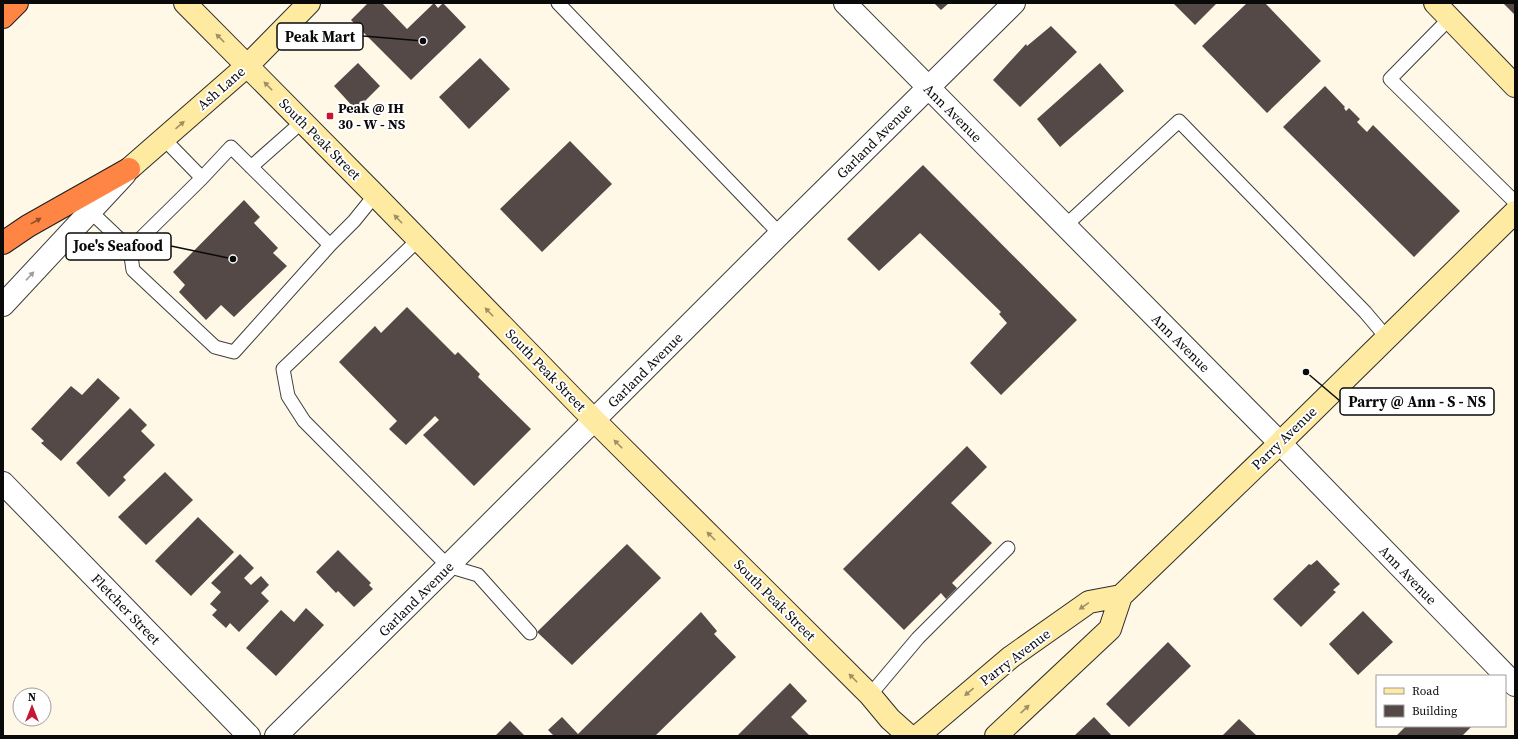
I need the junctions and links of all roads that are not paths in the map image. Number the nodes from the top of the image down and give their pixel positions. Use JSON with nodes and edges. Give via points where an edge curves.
{"nodes":[{"id":1,"x":17,"y":3,"type":"edge"},
{"id":2,"x":185,"y":3,"type":"edge"},
{"id":3,"x":309,"y":3,"type":"edge"},
{"id":4,"x":558,"y":3,"type":"edge"},
{"id":5,"x":845,"y":3,"type":"edge"},
{"id":6,"x":1014,"y":3,"type":"edge"},
{"id":7,"x":1442,"y":10,"type":"edge"},
{"id":8,"x":3,"y":17,"type":"edge"},
{"id":9,"x":248,"y":65,"type":"junction"},
{"id":10,"x":1515,"y":86,"type":"edge"},
{"id":11,"x":928,"y":88,"type":"junction"},
{"id":12,"x":303,"y":121,"type":"junction"},
{"id":13,"x":164,"y":139,"type":"junction"},
{"id":14,"x":251,"y":167,"type":"junction"},
{"id":15,"x":129,"y":169,"type":"junction"},
{"id":16,"x":202,"y":178,"type":"junction"},
{"id":17,"x":375,"y":195,"type":"junction"},
{"id":18,"x":1515,"y":202,"type":"edge"},
{"id":19,"x":90,"y":211,"type":"junction"},
{"id":20,"x":1515,"y":212,"type":"edge"},
{"id":21,"x":1065,"y":226,"type":"junction"},
{"id":22,"x":780,"y":234,"type":"junction"},
{"id":23,"x":418,"y":240,"type":"junction"},
{"id":24,"x":3,"y":243,"type":"edge"},
{"id":25,"x":330,"y":245,"type":"junction"},
{"id":26,"x":130,"y":249,"type":"junction"},
{"id":27,"x":3,"y":305,"type":"edge"},
{"id":28,"x":1387,"y":338,"type":"junction"},
{"id":29,"x":594,"y":420,"type":"junction"},
{"id":30,"x":1280,"y":443,"type":"junction"},
{"id":31,"x":3,"y":482,"type":"edge"},
{"id":32,"x":1008,"y":548,"type":"dead end"},
{"id":33,"x":448,"y":566,"type":"junction"},
{"id":34,"x":1121,"y":596,"type":"junction"},
{"id":35,"x":530,"y":633,"type":"dead end"},
{"id":36,"x":1505,"y":675,"type":"edge"},
{"id":37,"x":1506,"y":676,"type":"edge"},
{"id":38,"x":1515,"y":685,"type":"edge"},
{"id":39,"x":870,"y":695,"type":"junction"},
{"id":40,"x":249,"y":736,"type":"edge"},
{"id":41,"x":276,"y":736,"type":"edge"},
{"id":42,"x":909,"y":736,"type":"edge"},
{"id":43,"x":918,"y":736,"type":"edge"},
{"id":44,"x":996,"y":736,"type":"edge"}],
"edges":[{"from":1,"to":8,"type":"highway"},
{"from":9,"to":2,"type":"main road","name":"South Peak Street","one_way":true},
{"from":3,"to":9,"type":"main road","name":"Ash Lane"},
{"from":4,"to":22,"type":"lane"},
{"from":5,"to":11,"type":"street","name":"Ann Avenue"},
{"from":6,"to":11,"type":"street","name":"Garland Avenue"},
{"from":7,"to":10,"type":"main road"},
{"from":7,"to":18,"type":"lane","via":[[1390,79]]},
{"from":12,"to":9,"type":"main road","name":"South Peak Street","one_way":true},
{"from":13,"to":9,"type":"main road","name":"Ash Lane","one_way":true},
{"from":11,"to":21,"type":"street","name":"Ann Avenue"},
{"from":11,"to":22,"type":"street","name":"Garland Avenue"},
{"from":12,"to":14,"type":"lane"},
{"from":12,"to":17,"type":"main road","name":"South Peak Street"},
{"from":13,"to":15,"type":"main road","name":"Ash Lane"},
{"from":13,"to":16,"type":"lane"},
{"from":14,"to":16,"type":"lane","via":[[230,147]]},
{"from":14,"to":25,"type":"lane"},
{"from":15,"to":19,"type":"street"},
{"from":24,"to":15,"type":"highway","one_way":true},
{"from":16,"to":26,"type":"lane"},
{"from":23,"to":17,"type":"main road","name":"South Peak Street","one_way":true},
{"from":17,"to":25,"type":"lane"},
{"from":19,"to":26,"type":"lane"},
{"from":27,"to":19,"type":"street","one_way":true},
{"from":20,"to":28,"type":"main road","name":"Parry Avenue"},
{"from":21,"to":28,"type":"lane","via":[[1179,121],[1365,312]]},
{"from":21,"to":30,"type":"street","name":"Ann Avenue"},
{"from":22,"to":29,"type":"street","name":"Garland Avenue"},
{"from":29,"to":23,"type":"main road","name":"South Peak Street","one_way":true},
{"from":23,"to":33,"type":"lane","via":[[283,369],[288,396],[304,421]]},
{"from":25,"to":26,"type":"lane","via":[[234,352],[215,347],[133,270]]},
{"from":28,"to":30,"type":"main road","name":"Parry Avenue"},
{"from":29,"to":33,"type":"street","name":"Garland Avenue"},
{"from":39,"to":29,"type":"main road","name":"South Peak Street","one_way":true},
{"from":30,"to":34,"type":"main road","name":"Parry Avenue"},
{"from":30,"to":36,"type":"street","name":"Ann Avenue"},
{"from":31,"to":40,"type":"street","name":"Fletcher Street"},
{"from":32,"to":39,"type":"lane","via":[[918,638]]},
{"from":33,"to":35,"type":"lane","via":[[478,575]]},
{"from":33,"to":41,"type":"street","name":"Garland Avenue"},
{"from":34,"to":43,"type":"main road","name":"Parry Avenue","one_way":true,"via":[[1089,602],[1011,657]]},
{"from":44,"to":34,"type":"main road","name":"Parry Avenue","one_way":true,"via":[[1110,629]]},
{"from":37,"to":38,"type":"street","name":"Ann Avenue"},
{"from":39,"to":42,"type":"main road","name":"South Peak Street","via":[[890,719]]}]}
